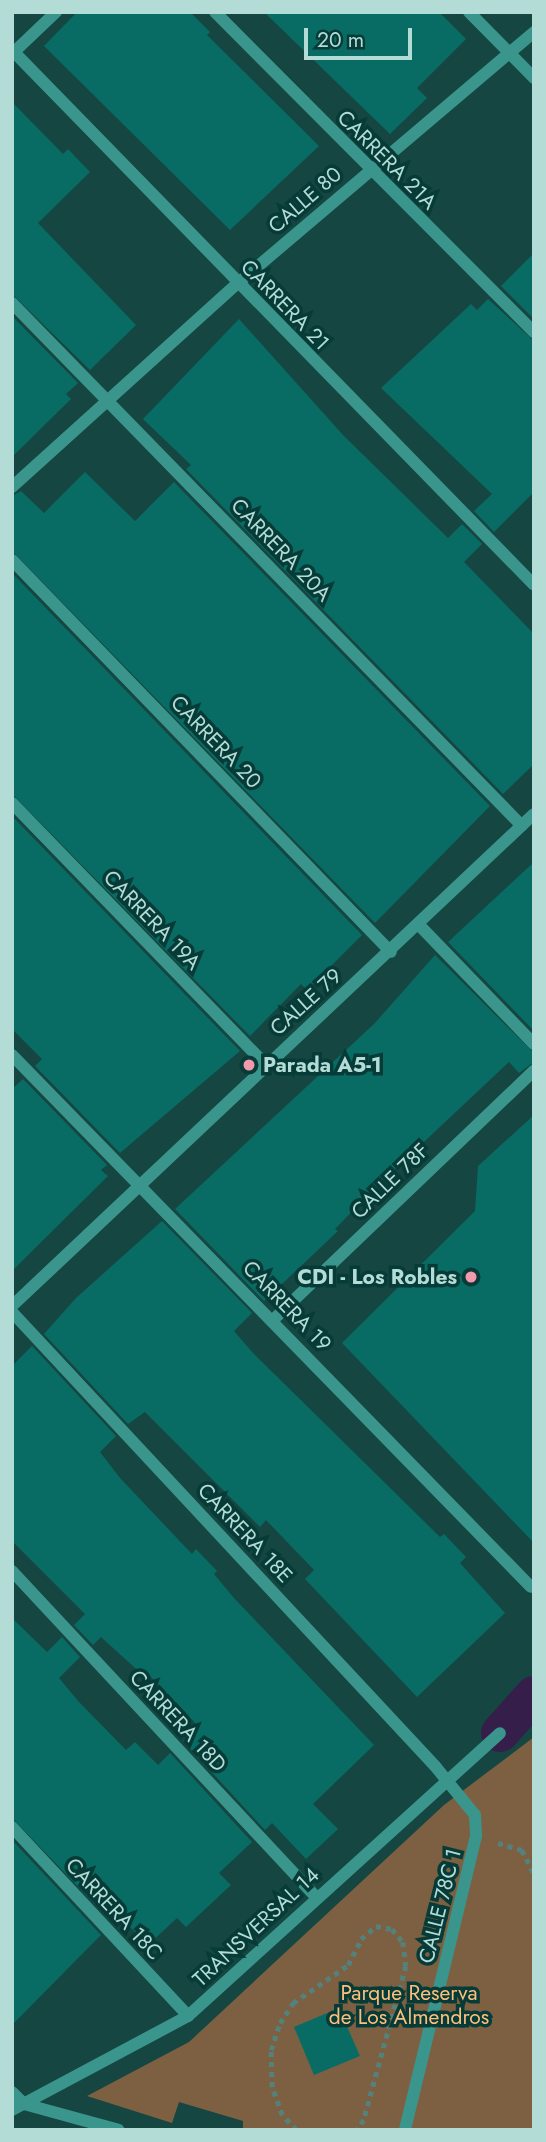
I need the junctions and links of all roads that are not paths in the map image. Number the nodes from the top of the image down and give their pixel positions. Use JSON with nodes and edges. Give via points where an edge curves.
{"nodes":[{"id":1,"x":56,"y":12,"type":"edge"},
{"id":2,"x":215,"y":12,"type":"edge"},
{"id":3,"x":469,"y":12,"type":"edge"},
{"id":4,"x":534,"y":32,"type":"edge"},
{"id":5,"x":13,"y":51,"type":"edge"},
{"id":6,"x":510,"y":53,"type":"junction"},
{"id":7,"x":534,"y":78,"type":"edge"},
{"id":8,"x":369,"y":170,"type":"junction"},
{"id":9,"x":237,"y":284,"type":"junction"},
{"id":10,"x":12,"y":303,"type":"edge"},
{"id":11,"x":534,"y":332,"type":"edge"},
{"id":12,"x":110,"y":401,"type":"junction"},
{"id":13,"x":12,"y":486,"type":"edge"},
{"id":14,"x":12,"y":560,"type":"edge"},
{"id":15,"x":534,"y":585,"type":"edge"},
{"id":16,"x":12,"y":803,"type":"edge"},
{"id":17,"x":534,"y":814,"type":"edge"},
{"id":18,"x":522,"y":826,"type":"junction"},
{"id":19,"x":421,"y":926,"type":"junction"},
{"id":20,"x":391,"y":952,"type":"junction"},
{"id":21,"x":534,"y":1044,"type":"edge"},
{"id":22,"x":12,"y":1055,"type":"edge"},
{"id":23,"x":265,"y":1064,"type":"junction"},
{"id":24,"x":534,"y":1071,"type":"edge"},
{"id":25,"x":140,"y":1182,"type":"junction"},
{"id":26,"x":12,"y":1306,"type":"edge"},
{"id":27,"x":12,"y":1312,"type":"edge"},
{"id":28,"x":273,"y":1320,"type":"junction"},
{"id":29,"x":12,"y":1571,"type":"edge"},
{"id":30,"x":531,"y":1587,"type":"dead end"},
{"id":31,"x":500,"y":1733,"type":"dead end"},
{"id":32,"x":449,"y":1781,"type":"junction"},
{"id":33,"x":12,"y":1827,"type":"edge"},
{"id":34,"x":316,"y":1897,"type":"junction"},
{"id":35,"x":188,"y":2016,"type":"junction"},
{"id":36,"x":12,"y":2092,"type":"edge"},
{"id":37,"x":18,"y":2107,"type":"edge"},
{"id":38,"x":119,"y":2130,"type":"edge"},
{"id":39,"x":405,"y":2130,"type":"edge"}],
"edges":[{"from":1,"to":5,"type":"street"},
{"from":2,"to":8,"type":"street","name":"CARRERA 21A"},
{"from":3,"to":6,"type":"street"},
{"from":4,"to":6,"type":"street","name":"CALLE 80"},
{"from":5,"to":9,"type":"street","name":"CARRERA 21"},
{"from":6,"to":7,"type":"street"},
{"from":6,"to":8,"type":"street","name":"CALLE 80"},
{"from":8,"to":9,"type":"street","name":"CALLE 80"},
{"from":8,"to":11,"type":"street","name":"CARRERA 21A"},
{"from":9,"to":12,"type":"street","name":"CALLE 80"},
{"from":9,"to":15,"type":"street","name":"CARRERA 21"},
{"from":10,"to":12,"type":"street","name":"CARRERA 20A"},
{"from":12,"to":13,"type":"street","name":"CALLE 80"},
{"from":12,"to":18,"type":"street","name":"CARRERA 20A"},
{"from":14,"to":20,"type":"street","name":"CARRERA 20"},
{"from":16,"to":23,"type":"street","name":"CARRERA 19A"},
{"from":17,"to":18,"type":"street","name":"CALLE 79"},
{"from":18,"to":19,"type":"street","name":"CALLE 79"},
{"from":19,"to":20,"type":"street","name":"CALLE 79"},
{"from":19,"to":21,"type":"street"},
{"from":20,"to":23,"type":"street","name":"CALLE 79"},
{"from":22,"to":25,"type":"street","name":"CARRERA 19"},
{"from":23,"to":25,"type":"street","name":"CALLE 79"},
{"from":24,"to":28,"type":"street","name":"CALLE 78F"},
{"from":25,"to":26,"type":"street","name":"CALLE 79"},
{"from":25,"to":28,"type":"street","name":"CARRERA 19"},
{"from":27,"to":32,"type":"street","name":"CARRERA 18E"},
{"from":28,"to":30,"type":"street","name":"CARRERA 19"},
{"from":29,"to":34,"type":"street","name":"CARRERA 18D"},
{"from":31,"to":32,"type":"street","name":"TRANSVERSAL 14"},
{"from":32,"to":34,"type":"street","name":"TRANSVERSAL 14"},
{"from":32,"to":39,"type":"street","name":"CALLE 78C 1","via":[[475,1815],[476,1836]]},
{"from":33,"to":35,"type":"street","name":"CARRERA 18C"},
{"from":34,"to":35,"type":"street","name":"TRANSVERSAL 14"},
{"from":35,"to":37,"type":"street","name":"TRANSVERSAL 14"},
{"from":36,"to":37,"type":"street"},
{"from":37,"to":38,"type":"street"}]}
